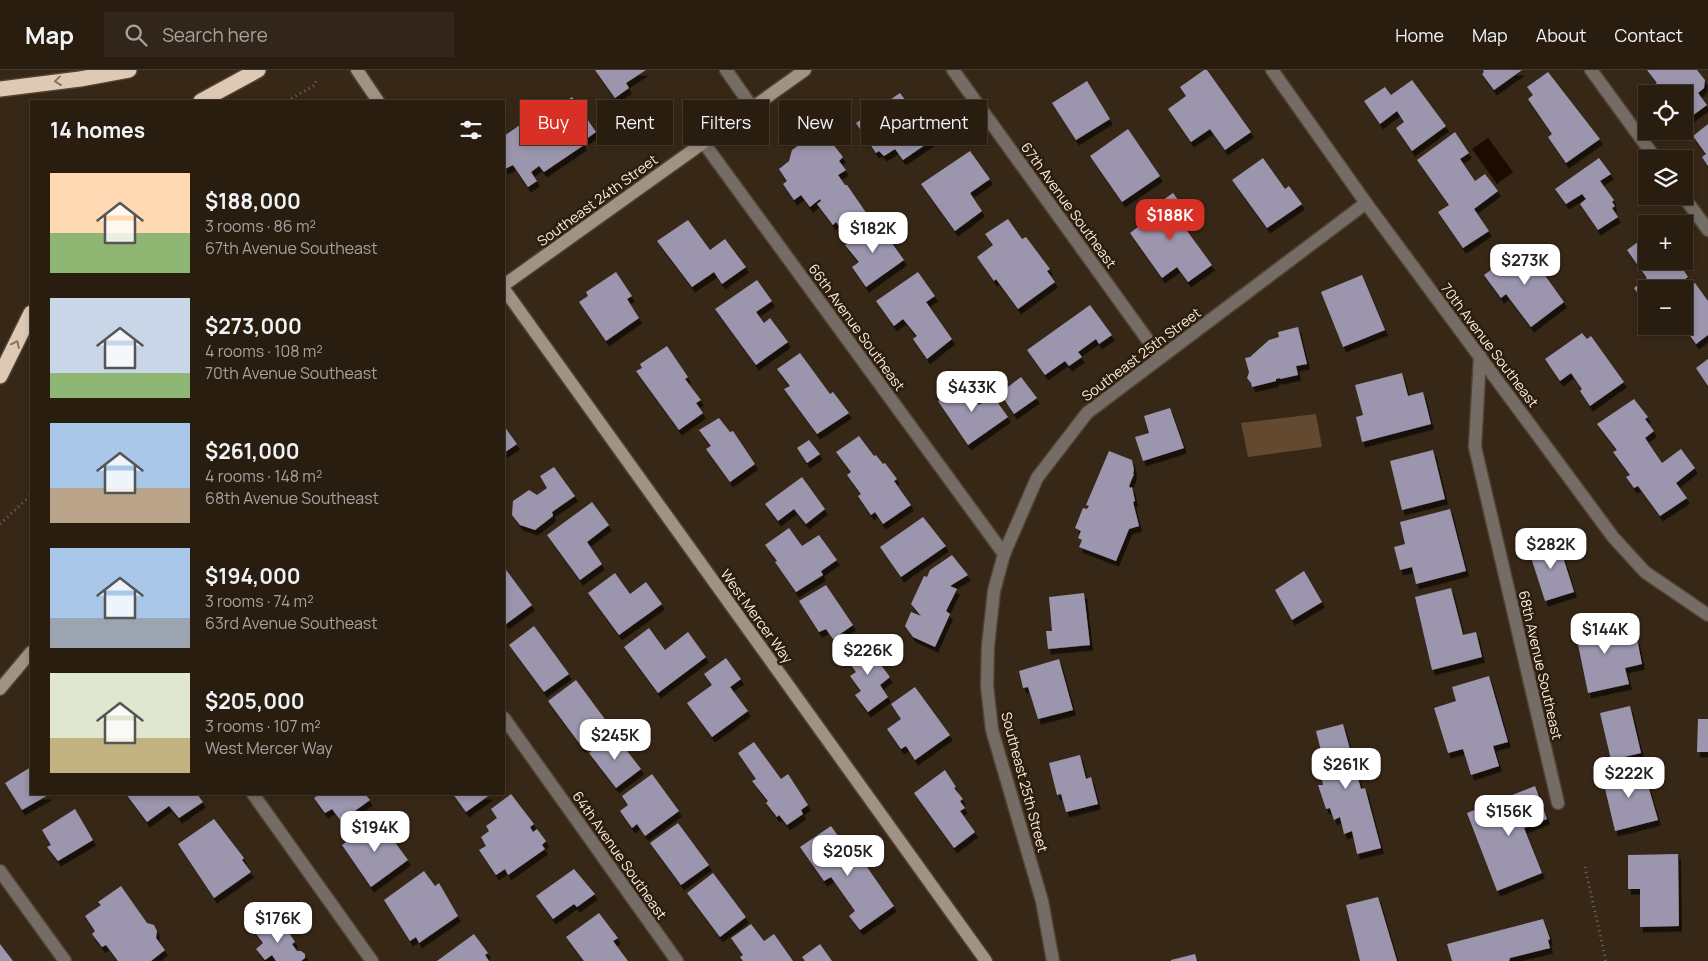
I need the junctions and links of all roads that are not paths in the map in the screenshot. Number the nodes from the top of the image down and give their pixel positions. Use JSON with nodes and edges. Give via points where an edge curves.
{"nodes":[{"id":1,"x":129,"y":70,"type":"edge"},
{"id":2,"x":258,"y":70,"type":"edge"},
{"id":3,"x":357,"y":70,"type":"edge"},
{"id":4,"x":726,"y":70,"type":"edge"},
{"id":5,"x":805,"y":70,"type":"edge"},
{"id":6,"x":953,"y":70,"type":"edge"},
{"id":7,"x":1272,"y":70,"type":"edge"},
{"id":8,"x":1591,"y":70,"type":"edge"},
{"id":9,"x":0,"y":89,"type":"edge"},
{"id":10,"x":202,"y":100,"type":"edge"},
{"id":11,"x":377,"y":100,"type":"edge"},
{"id":12,"x":747,"y":100,"type":"edge"},
{"id":13,"x":762,"y":100,"type":"edge"},
{"id":14,"x":699,"y":145,"type":"edge"},
{"id":15,"x":705,"y":145,"type":"edge"},
{"id":16,"x":1649,"y":150,"type":"edge"},
{"id":17,"x":1366,"y":203,"type":"junction"},
{"id":18,"x":1690,"y":205,"type":"edge"},
{"id":19,"x":1708,"y":230,"type":"edge"},
{"id":20,"x":505,"y":284,"type":"edge"},
{"id":21,"x":505,"y":290,"type":"edge"},
{"id":22,"x":30,"y":315,"type":"edge"},
{"id":23,"x":1480,"y":356,"type":"junction"},
{"id":24,"x":1160,"y":357,"type":"junction"},
{"id":25,"x":0,"y":376,"type":"edge"},
{"id":26,"x":1004,"y":554,"type":"junction"},
{"id":27,"x":1708,"y":615,"type":"edge"},
{"id":28,"x":30,"y":653,"type":"edge"},
{"id":29,"x":0,"y":689,"type":"edge"},
{"id":30,"x":505,"y":719,"type":"edge"},
{"id":31,"x":254,"y":795,"type":"edge"},
{"id":32,"x":1558,"y":803,"type":"dead end"},
{"id":33,"x":0,"y":871,"type":"edge"},
{"id":34,"x":65,"y":961,"type":"edge"},
{"id":35,"x":372,"y":961,"type":"edge"},
{"id":36,"x":677,"y":961,"type":"edge"},
{"id":37,"x":986,"y":961,"type":"edge"},
{"id":38,"x":1053,"y":961,"type":"edge"}],
"edges":[{"from":1,"to":9,"type":"highway","one_way":true},
{"from":2,"to":10,"type":"highway"},
{"from":3,"to":11,"type":"street"},
{"from":4,"to":12,"type":"street"},
{"from":5,"to":13,"type":"street","name":"Southeast 24th Street"},
{"from":6,"to":24,"type":"street","name":"67th Avenue Southeast"},
{"from":7,"to":17,"type":"street","name":"70th Avenue Southeast"},
{"from":8,"to":16,"type":"street"},
{"from":14,"to":20,"type":"street","name":"Southeast 24th Street"},
{"from":15,"to":26,"type":"street","name":"66th Avenue Southeast"},
{"from":17,"to":23,"type":"street","name":"70th Avenue Southeast"},
{"from":17,"to":24,"type":"street","name":"Southeast 25th Street"},
{"from":18,"to":19,"type":"street"},
{"from":21,"to":37,"type":"street","name":"West Mercer Way"},
{"from":25,"to":22,"type":"highway","one_way":true},
{"from":23,"to":27,"type":"street","name":"70th Avenue Southeast","via":[[1613,537],[1645,572]]},
{"from":23,"to":32,"type":"street","name":"68th Avenue Southeast","via":[[1475,447]]},
{"from":24,"to":26,"type":"street","name":"Southeast 25th Street","via":[[1087,413],[1037,478]]},
{"from":26,"to":38,"type":"street","name":"Southeast 25th Street","via":[[994,591],[988,646],[987,686],[992,730],[1042,900]]},
{"from":28,"to":29,"type":"street"},
{"from":30,"to":36,"type":"street","name":"64th Avenue Southeast"},
{"from":31,"to":35,"type":"street"},
{"from":33,"to":34,"type":"street"}]}
